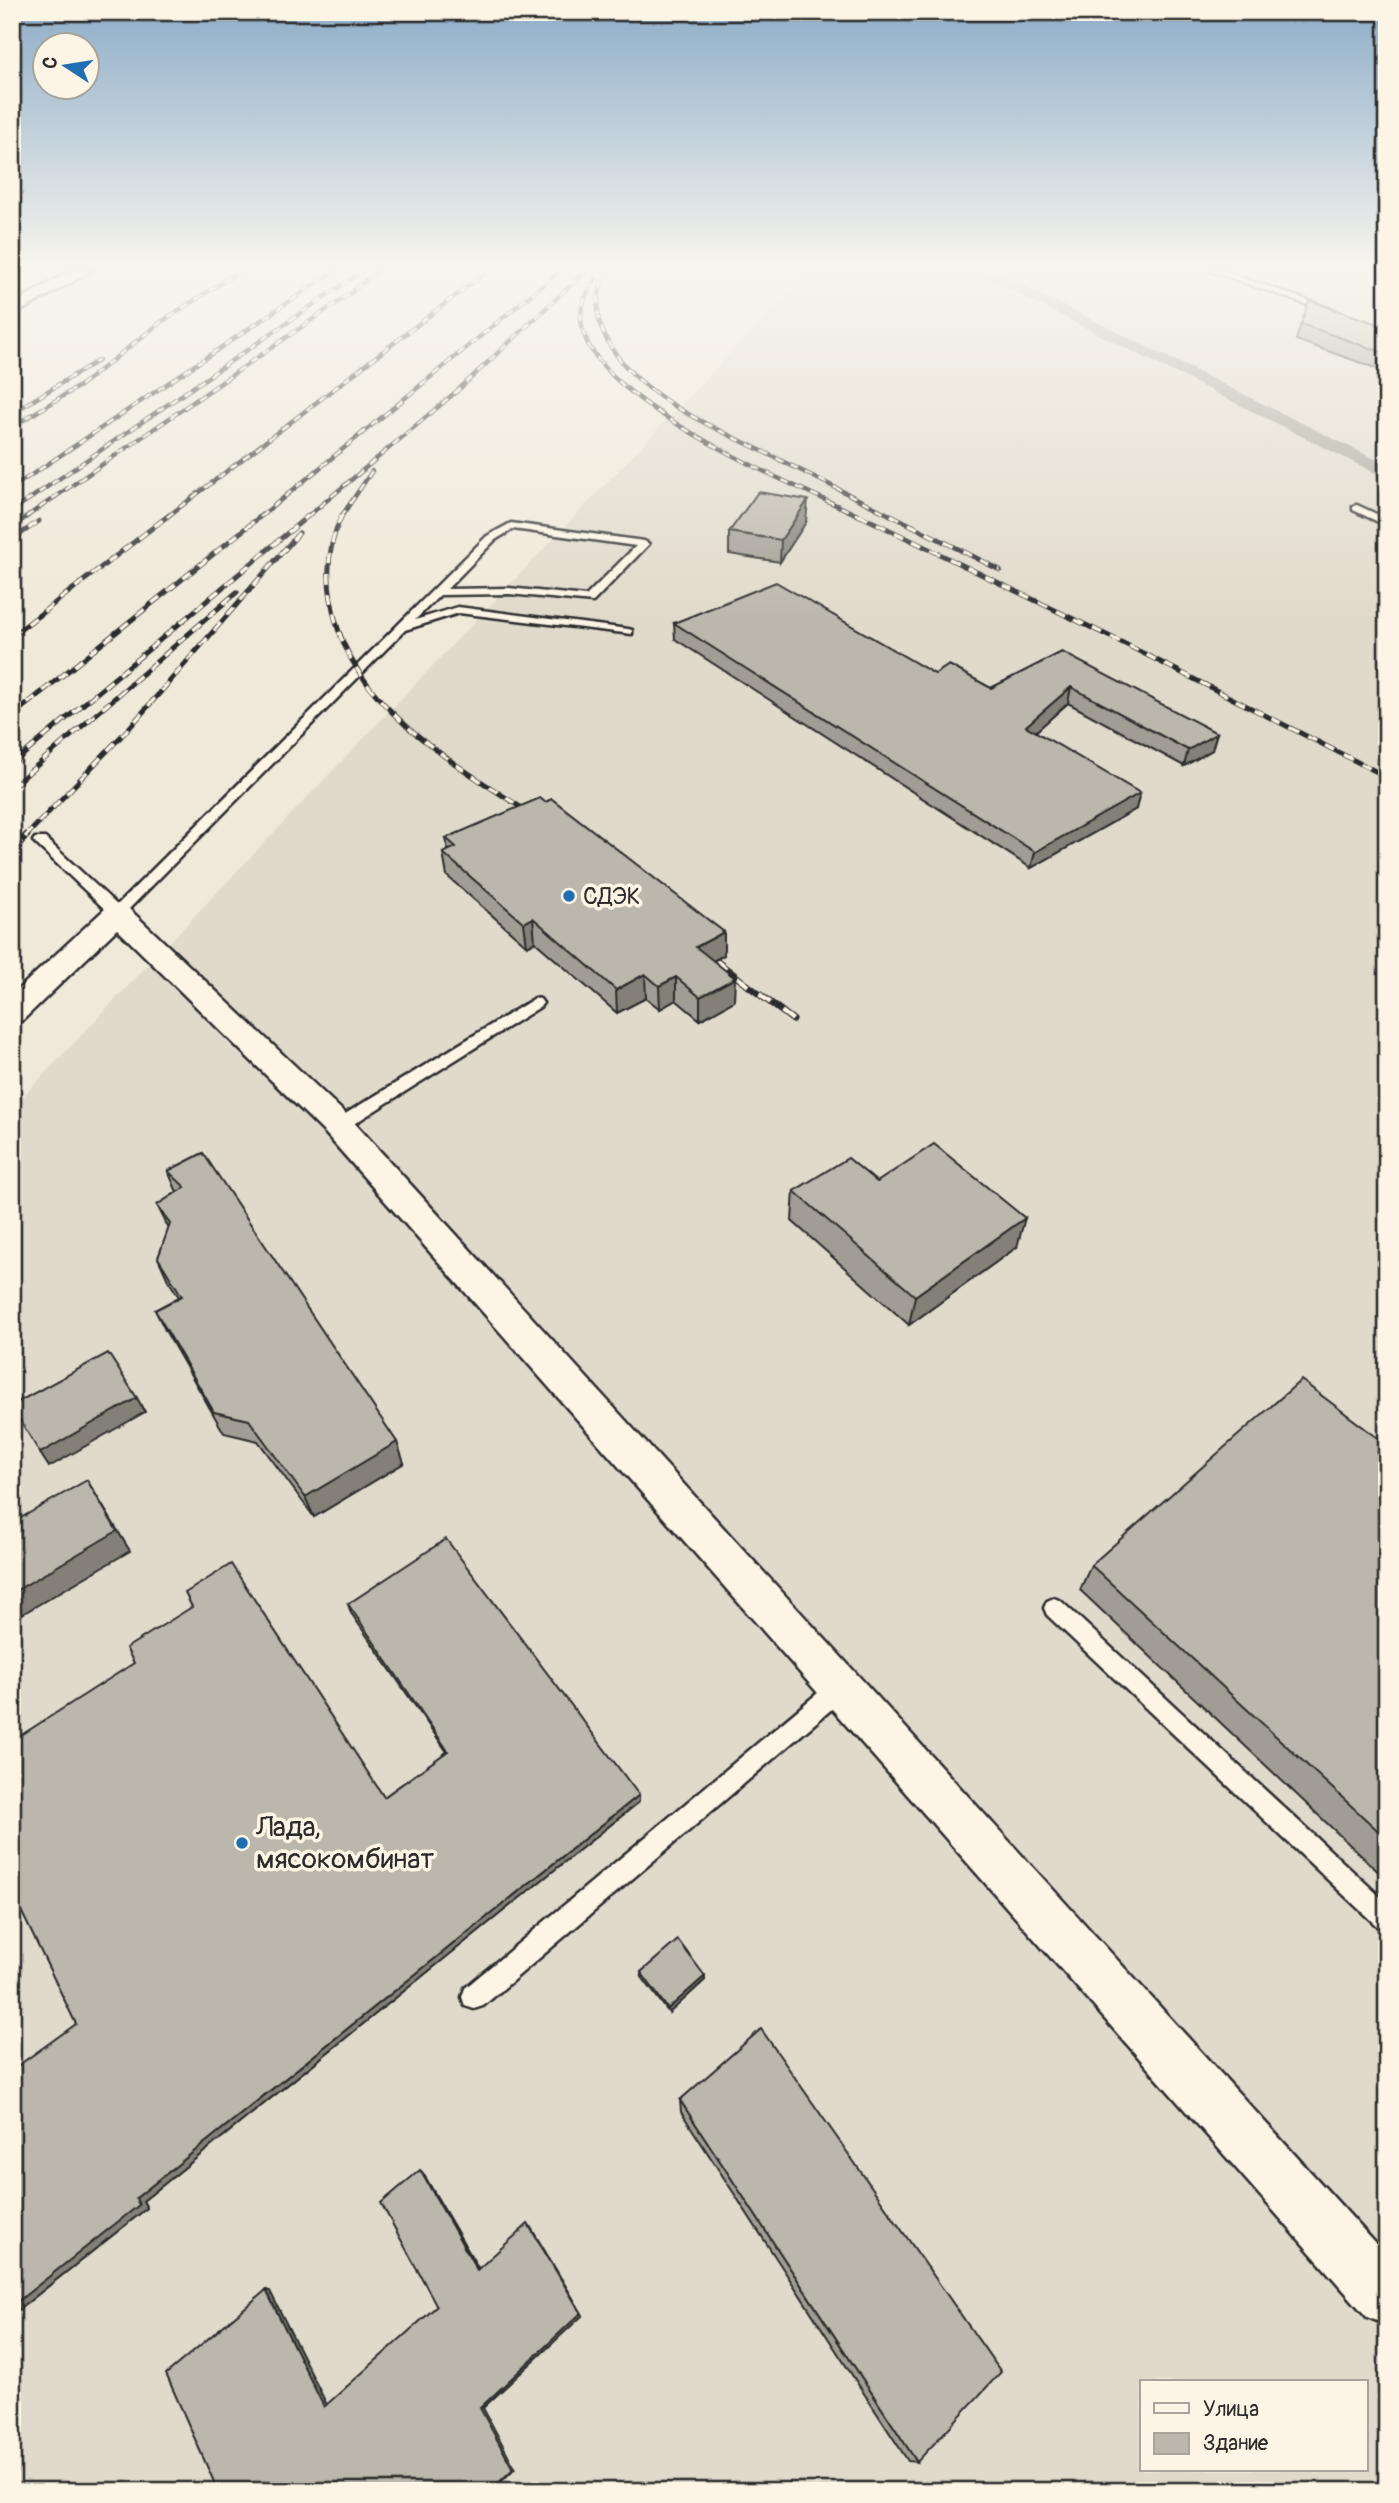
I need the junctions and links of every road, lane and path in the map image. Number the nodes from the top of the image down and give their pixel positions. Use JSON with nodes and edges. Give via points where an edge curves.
{"nodes":[{"id":1,"x":1357,"y":508,"type":"dead end"},
{"id":2,"x":1387,"y":523,"type":"edge"},
{"id":3,"x":437,"y":592,"type":"junction"},
{"id":4,"x":400,"y":630,"type":"junction"},
{"id":5,"x":628,"y":632,"type":"dead end"},
{"id":6,"x":40,"y":841,"type":"dead end"},
{"id":7,"x":117,"y":913,"type":"junction"},
{"id":8,"x":535,"y":1003,"type":"dead end"},
{"id":9,"x":12,"y":1013,"type":"edge"},
{"id":10,"x":338,"y":1126,"type":"junction"},
{"id":11,"x":1054,"y":1608,"type":"dead end"},
{"id":12,"x":839,"y":1689,"type":"junction"},
{"id":13,"x":1387,"y":1920,"type":"edge"},
{"id":14,"x":474,"y":1997,"type":"dead end"},
{"id":15,"x":1387,"y":2297,"type":"edge"}],
"edges":[{"from":1,"to":2,"type":"lane"},
{"from":3,"to":3,"type":"lane","via":[[491,538],[512,526],[644,544],[589,600],[509,591]]},
{"from":3,"to":4,"type":"lane"},
{"from":4,"to":5,"type":"lane","via":[[458,610]]},
{"from":4,"to":7,"type":"lane"},
{"from":6,"to":7,"type":"lane"},
{"from":7,"to":9,"type":"street"},
{"from":7,"to":10,"type":"street"},
{"from":8,"to":10,"type":"lane"},
{"from":10,"to":12,"type":"street"},
{"from":11,"to":13,"type":"lane"},
{"from":12,"to":14,"type":"lane"},
{"from":12,"to":15,"type":"street"}]}
